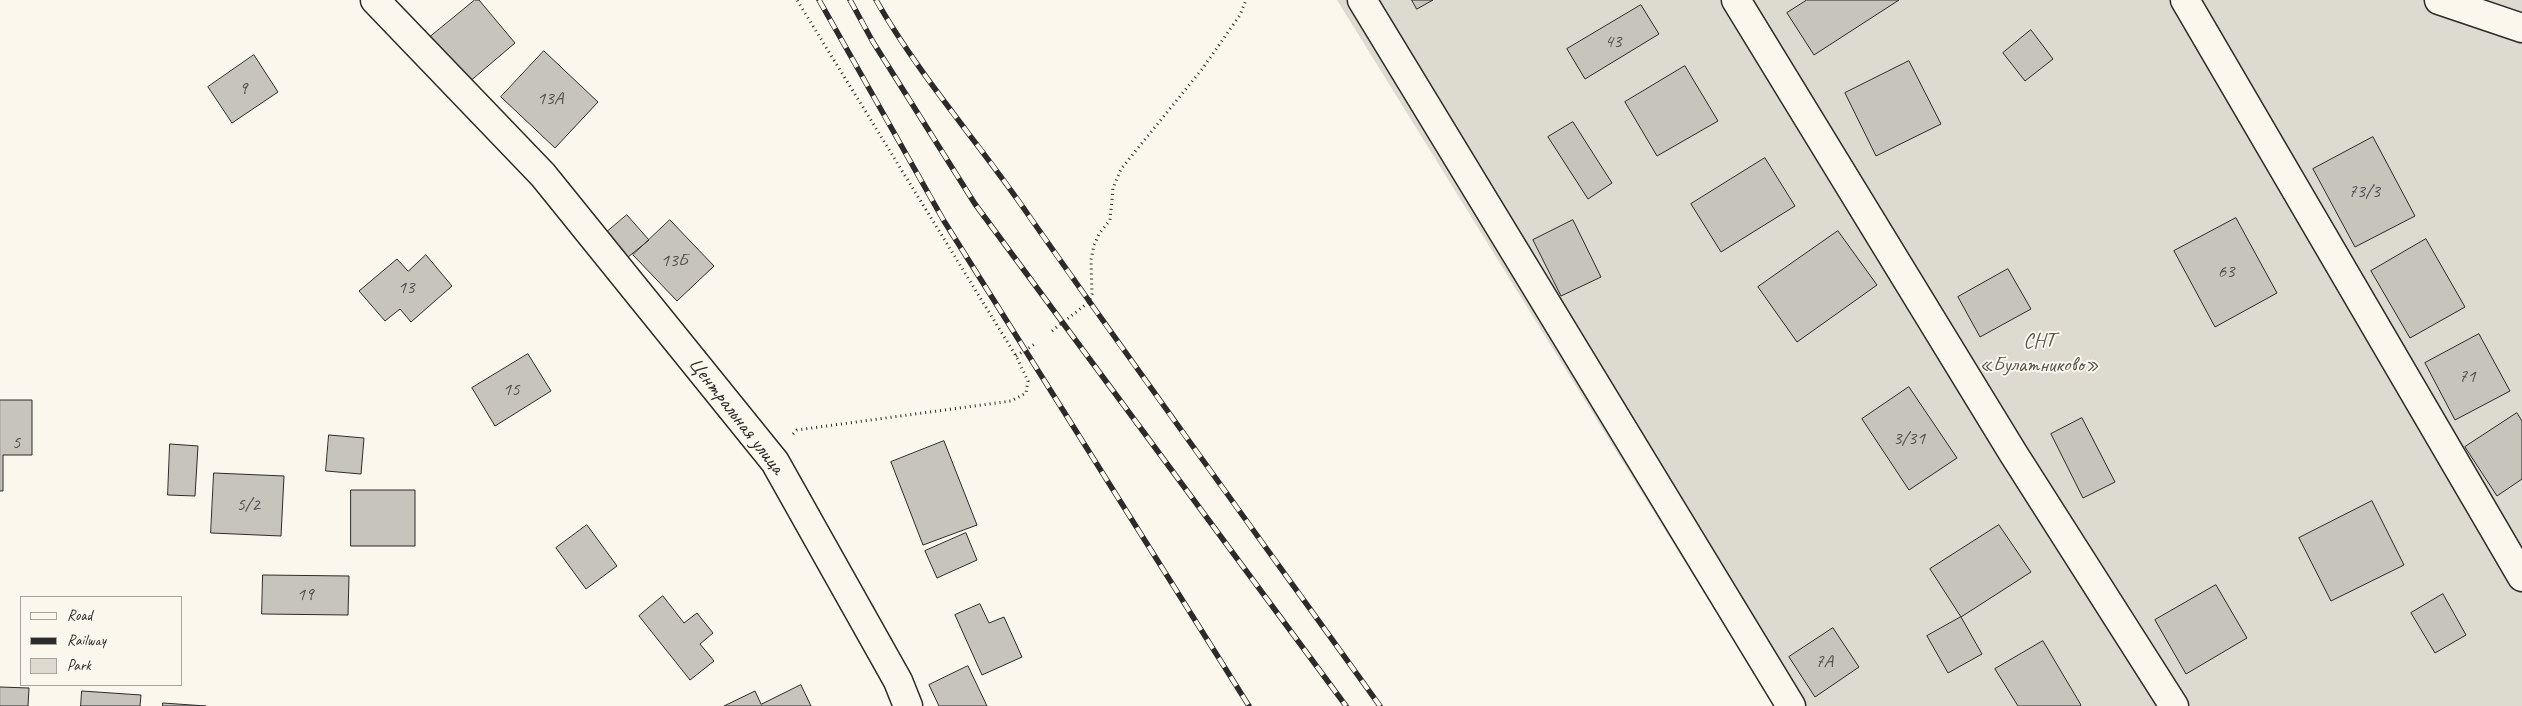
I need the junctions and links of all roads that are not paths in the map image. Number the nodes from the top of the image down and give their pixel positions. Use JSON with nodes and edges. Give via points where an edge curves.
{"nodes":[{"id":1,"x":375,"y":0,"type":"edge"},
{"id":2,"x":1362,"y":0,"type":"edge"},
{"id":3,"x":1736,"y":0,"type":"edge"},
{"id":4,"x":2185,"y":0,"type":"edge"},
{"id":5,"x":2439,"y":0,"type":"edge"},
{"id":6,"x":2522,"y":28,"type":"edge"},
{"id":7,"x":2522,"y":577,"type":"edge"},
{"id":8,"x":908,"y":706,"type":"edge"},
{"id":9,"x":1791,"y":706,"type":"edge"},
{"id":10,"x":2174,"y":706,"type":"edge"}],
"edges":[{"from":1,"to":8,"type":"street","name":"Центральная улица","via":[[543,175],[775,462],[898,681]]},
{"from":2,"to":9,"type":"street"},
{"from":3,"to":10,"type":"street","via":[[2013,453]]},
{"from":4,"to":7,"type":"street"},
{"from":5,"to":6,"type":"street"}]}
